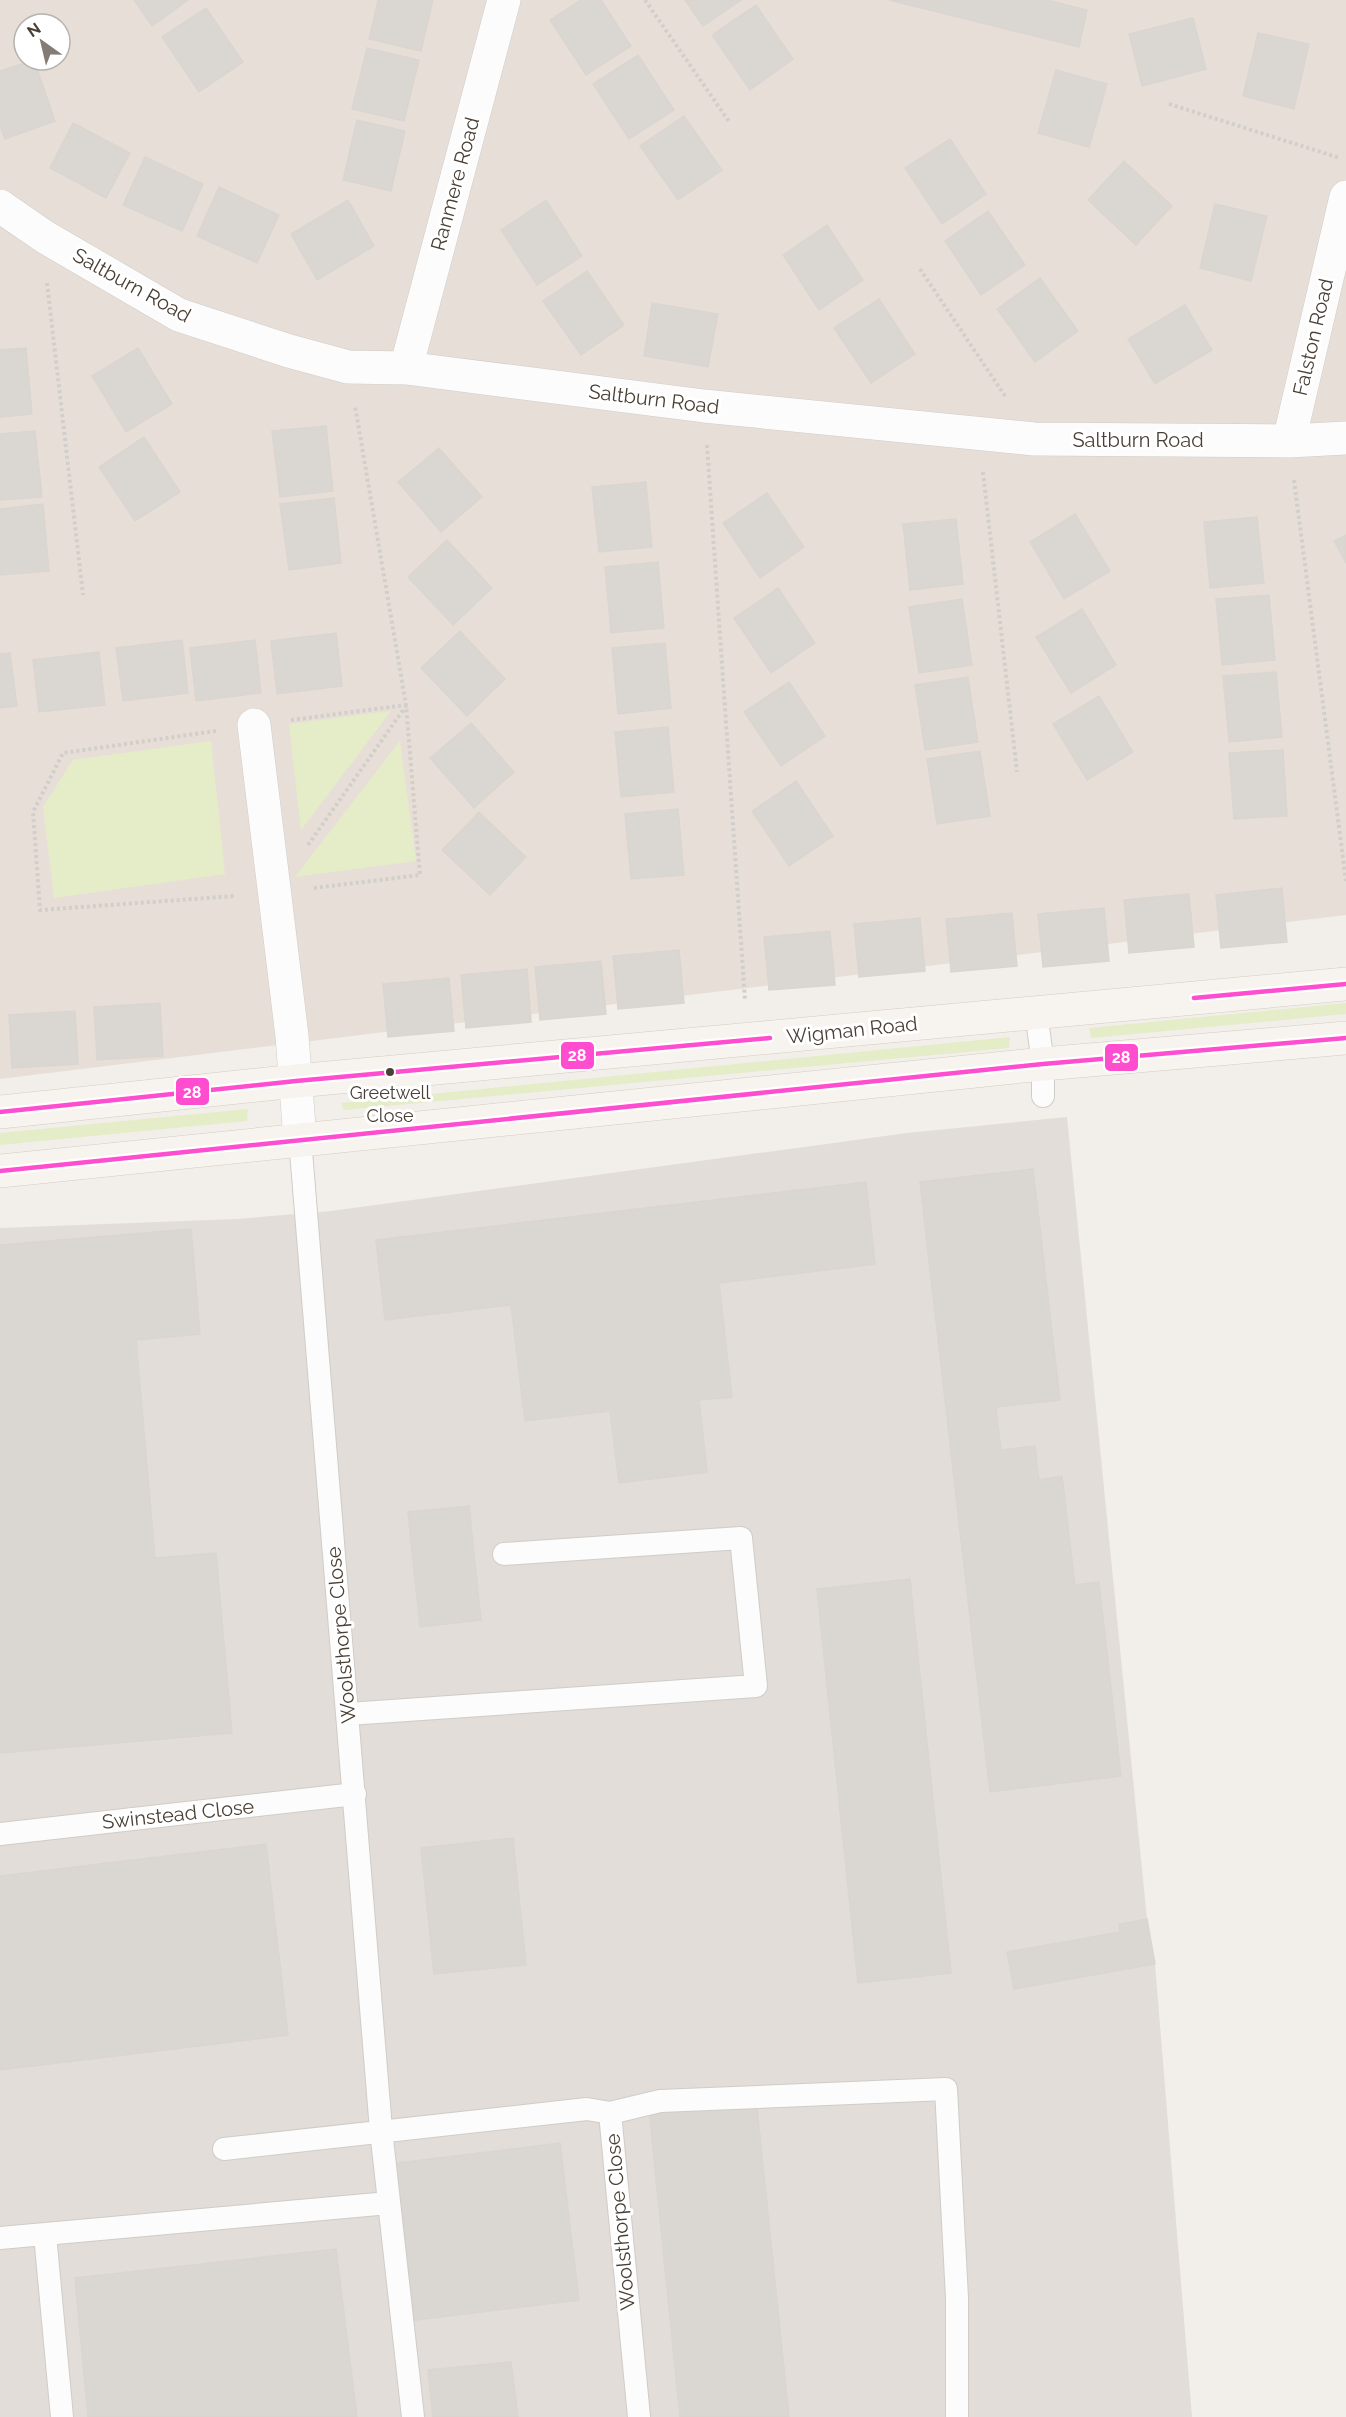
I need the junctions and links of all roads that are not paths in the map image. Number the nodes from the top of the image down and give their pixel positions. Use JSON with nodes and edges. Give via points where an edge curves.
{"nodes":[{"id":1,"x":504,"y":0,"type":"edge"},
{"id":2,"x":1346,"y":197,"type":"edge"},
{"id":3,"x":0,"y":206,"type":"edge"},
{"id":4,"x":406,"y":368,"type":"junction"},
{"id":5,"x":1346,"y":438,"type":"edge"},
{"id":6,"x":1289,"y":441,"type":"junction"},
{"id":7,"x":254,"y":725,"type":"road end"},
{"id":8,"x":1346,"y":984,"type":"edge"},
{"id":9,"x":1036,"y":1012,"type":"junction"},
{"id":10,"x":1346,"y":1038,"type":"edge"},
{"id":11,"x":1043,"y":1080,"type":"junction"},
{"id":12,"x":296,"y":1081,"type":"junction"},
{"id":13,"x":0,"y":1112,"type":"edge"},
{"id":14,"x":300,"y":1139,"type":"junction"},
{"id":15,"x":0,"y":1171,"type":"edge"},
{"id":16,"x":504,"y":1554,"type":"dead end"},
{"id":17,"x":348,"y":1714,"type":"junction"},
{"id":18,"x":355,"y":1794,"type":"junction"},
{"id":19,"x":0,"y":1834,"type":"edge"},
{"id":20,"x":610,"y":2113,"type":"junction"},
{"id":21,"x":381,"y":2130,"type":"junction"},
{"id":22,"x":224,"y":2149,"type":"dead end"},
{"id":23,"x":389,"y":2203,"type":"junction"},
{"id":24,"x":45,"y":2235,"type":"junction"},
{"id":25,"x":0,"y":2238,"type":"edge"},
{"id":26,"x":62,"y":2417,"type":"edge"},
{"id":27,"x":413,"y":2417,"type":"edge"},
{"id":28,"x":639,"y":2417,"type":"edge"},
{"id":29,"x":957,"y":2417,"type":"edge"}],
"edges":[{"from":1,"to":4,"type":"street","name":"Ranmere Road"},
{"from":2,"to":6,"type":"street","name":"Falston Road"},
{"from":3,"to":4,"type":"street","name":"Saltburn Road","via":[[45,237],[179,315],[348,367]]},
{"from":4,"to":6,"type":"street","name":"Saltburn Road","via":[[704,406],[1034,439]]},
{"from":5,"to":6,"type":"street","name":"Saltburn Road"},
{"from":7,"to":12,"type":"street"},
{"from":8,"to":9,"type":"street","name":"Wigman Road"},
{"from":9,"to":11,"type":"lane"},
{"from":9,"to":12,"type":"street","name":"Wigman Road"},
{"from":10,"to":11,"type":"street"},
{"from":11,"to":14,"type":"street"},
{"from":12,"to":13,"type":"street","name":"Wigman Road"},
{"from":12,"to":14,"type":"street"},
{"from":14,"to":15,"type":"street"},
{"from":14,"to":17,"type":"lane","name":"Woolsthorpe Close"},
{"from":16,"to":17,"type":"lane","via":[[741,1538],[756,1686]]},
{"from":17,"to":18,"type":"lane","name":"Woolsthorpe Close"},
{"from":18,"to":19,"type":"lane","name":"Swinstead Close"},
{"from":18,"to":21,"type":"lane","name":"Woolsthorpe Close"},
{"from":20,"to":21,"type":"lane","name":"Woolsthorpe Close","via":[[587,2109]]},
{"from":20,"to":28,"type":"lane","name":"Woolsthorpe Close"},
{"from":20,"to":29,"type":"lane","via":[[660,2101],[946,2090],[957,2298]]},
{"from":21,"to":22,"type":"lane","name":"Woolsthorpe Close"},
{"from":21,"to":23,"type":"lane"},
{"from":23,"to":24,"type":"lane"},
{"from":23,"to":27,"type":"lane"},
{"from":24,"to":25,"type":"lane"},
{"from":24,"to":26,"type":"lane"}]}
